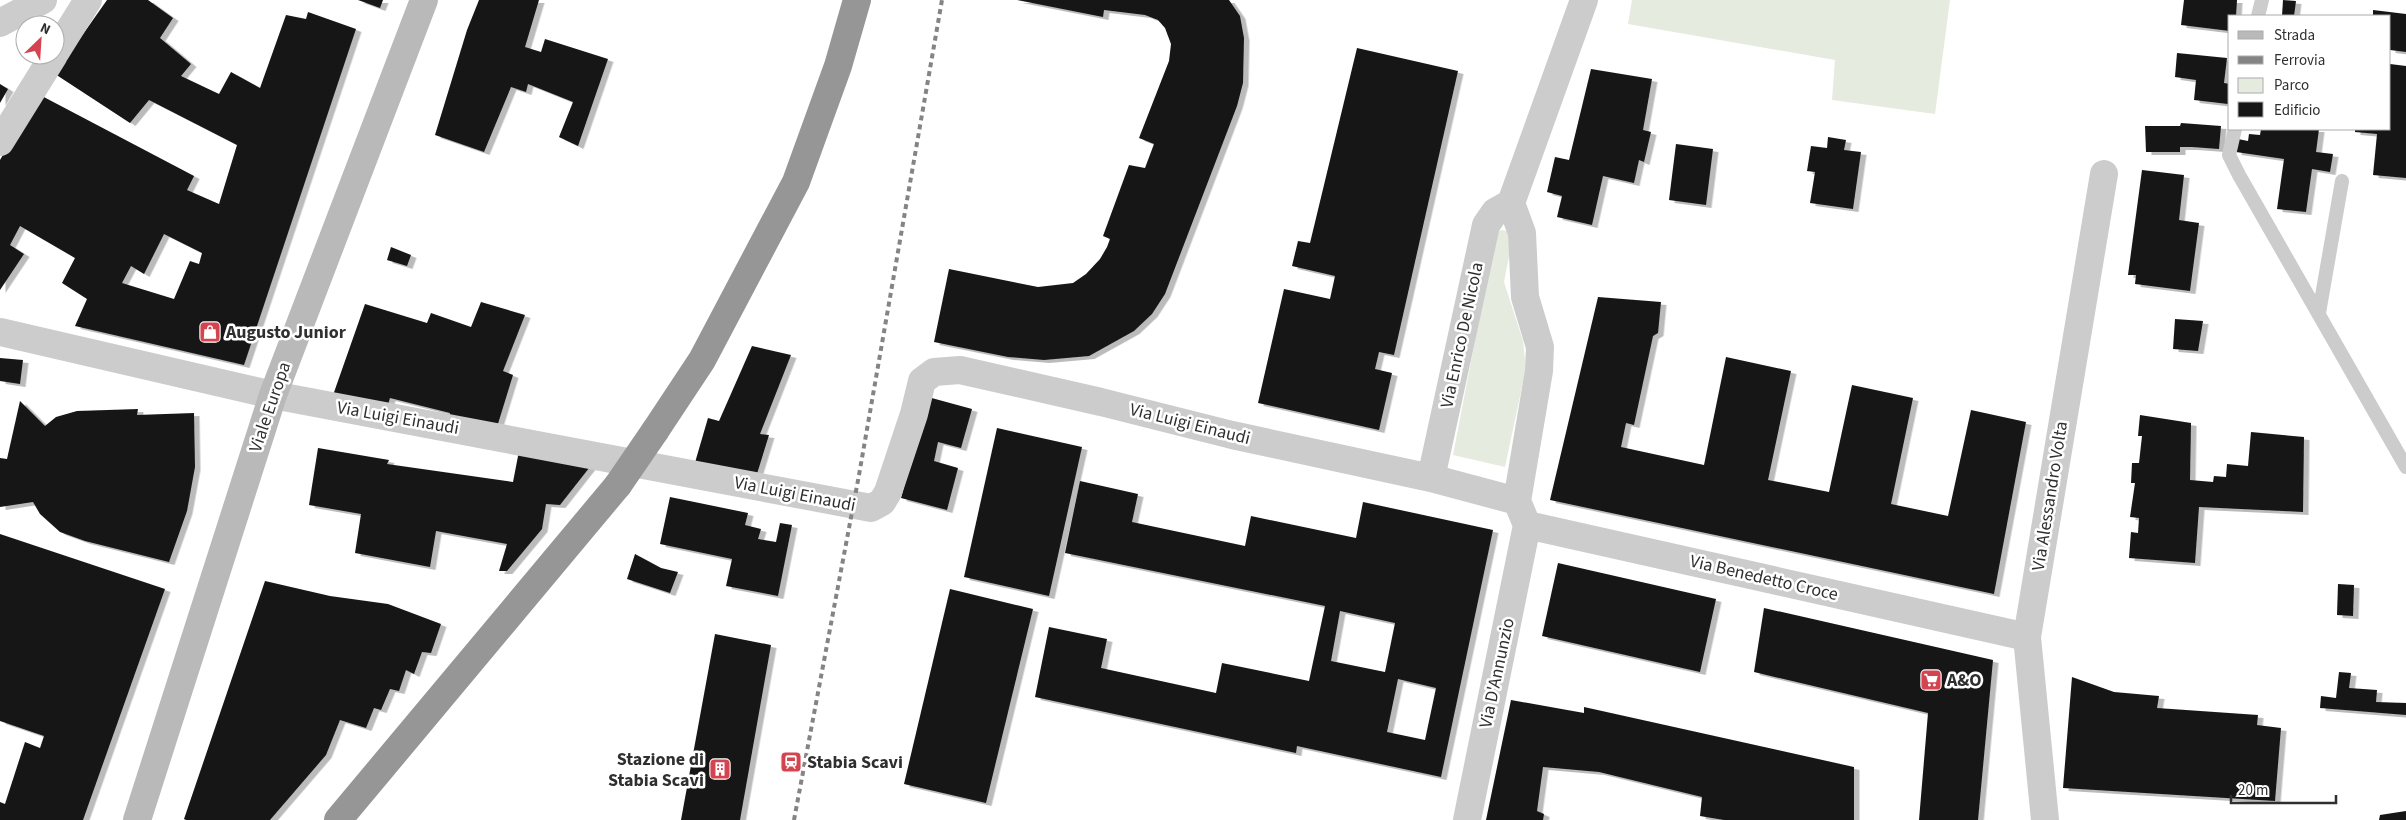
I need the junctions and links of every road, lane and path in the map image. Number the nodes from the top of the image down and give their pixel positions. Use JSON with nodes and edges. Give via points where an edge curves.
{"nodes":[{"id":1,"x":43,"y":0,"type":"edge"},
{"id":2,"x":88,"y":0,"type":"edge"},
{"id":3,"x":424,"y":0,"type":"edge"},
{"id":4,"x":857,"y":0,"type":"edge"},
{"id":5,"x":1584,"y":0,"type":"edge"},
{"id":6,"x":2262,"y":0,"type":"edge"},
{"id":7,"x":2258,"y":15,"type":"edge"},
{"id":8,"x":0,"y":23,"type":"edge"},
{"id":9,"x":65,"y":37,"type":"edge"},
{"id":10,"x":47,"y":65,"type":"edge"},
{"id":11,"x":2234,"y":130,"type":"edge"},
{"id":12,"x":0,"y":142,"type":"edge"},
{"id":13,"x":2104,"y":174,"type":"dead end"},
{"id":14,"x":2342,"y":181,"type":"dead end"},
{"id":15,"x":1510,"y":203,"type":"junction"},
{"id":16,"x":2319,"y":313,"type":"junction"},
{"id":17,"x":0,"y":332,"type":"edge"},
{"id":18,"x":273,"y":395,"type":"junction"},
{"id":19,"x":2406,"y":467,"type":"edge"},
{"id":20,"x":1431,"y":478,"type":"junction"},
{"id":21,"x":1522,"y":513,"type":"junction"},
{"id":22,"x":2027,"y":637,"type":"junction"},
{"id":23,"x":136,"y":820,"type":"edge"},
{"id":24,"x":338,"y":820,"type":"edge"},
{"id":25,"x":1467,"y":820,"type":"edge"},
{"id":26,"x":2045,"y":820,"type":"edge"}],
"edges":[{"from":1,"to":8,"type":"street"},
{"from":2,"to":9,"type":"street"},
{"from":3,"to":18,"type":"main road","name":"Viale Europa"},
{"from":4,"to":24,"type":"highway","bridge":true,"via":[[838,66],[796,182],[702,360],[618,485]]},
{"from":5,"to":15,"type":"street"},
{"from":6,"to":7,"type":"lane"},
{"from":10,"to":12,"type":"street"},
{"from":11,"to":16,"type":"lane","via":[[2229,155]]},
{"from":13,"to":22,"type":"street","name":"Via Alessandro Volta"},
{"from":14,"to":16,"type":"lane"},
{"from":15,"to":20,"type":"street","name":"Via Enrico De Nicola","via":[[1495,212],[1486,225]]},
{"from":15,"to":21,"type":"street","via":[[1522,233],[1525,297],[1540,347]]},
{"from":16,"to":19,"type":"lane"},
{"from":17,"to":18,"type":"street"},
{"from":18,"to":20,"type":"street","name":"Via Luigi Einaudi","via":[[871,508],[882,502],[888,492],[922,381],[934,372],[960,370],[1232,435]]},
{"from":18,"to":23,"type":"main road","name":"Viale Europa"},
{"from":20,"to":21,"type":"street","name":"Via Benedetto Croce"},
{"from":21,"to":22,"type":"street","name":"Via Benedetto Croce"},
{"from":21,"to":25,"type":"street","name":"Via D'Annunzio"},
{"from":22,"to":26,"type":"street","name":"Via Alessandro Volta"}]}
